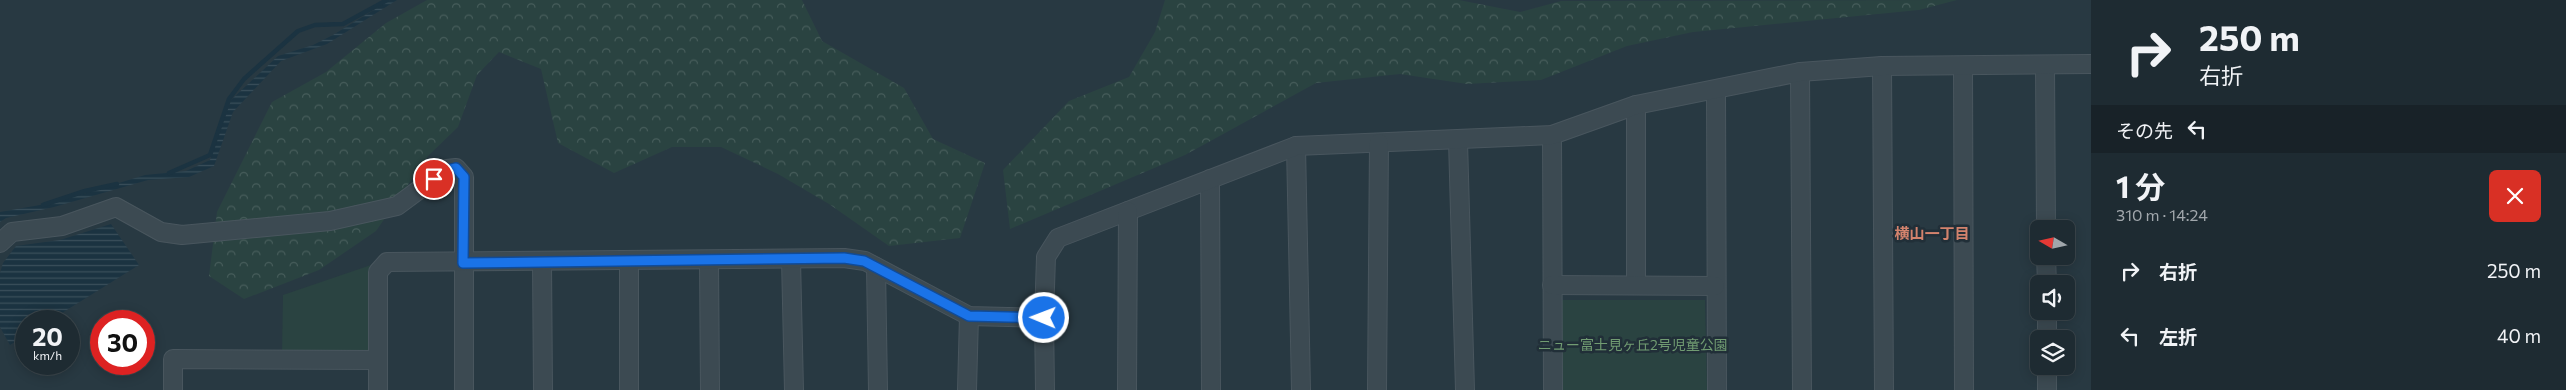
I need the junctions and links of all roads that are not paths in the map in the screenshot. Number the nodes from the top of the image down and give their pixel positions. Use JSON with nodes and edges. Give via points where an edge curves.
{"nodes":[{"id":1,"x":2045,"y":64,"type":"junction"},
{"id":2,"x":2091,"y":64,"type":"edge"},
{"id":3,"x":1882,"y":66,"type":"junction"},
{"id":4,"x":1963,"y":66,"type":"junction"},
{"id":5,"x":1800,"y":72,"type":"junction"},
{"id":6,"x":1716,"y":90,"type":"junction"},
{"id":7,"x":1636,"y":104,"type":"junction"},
{"id":8,"x":1552,"y":135,"type":"junction"},
{"id":9,"x":1458,"y":141,"type":"junction"},
{"id":10,"x":1379,"y":143,"type":"junction"},
{"id":11,"x":1296,"y":146,"type":"junction"},
{"id":12,"x":1210,"y":179,"type":"junction"},
{"id":13,"x":1128,"y":211,"type":"junction"},
{"id":14,"x":2046,"y":220,"type":"edge"},
{"id":15,"x":0,"y":243,"type":"edge"},
{"id":16,"x":791,"y":259,"type":"junction"},
{"id":17,"x":709,"y":260,"type":"junction"},
{"id":18,"x":629,"y":261,"type":"junction"},
{"id":19,"x":542,"y":262,"type":"junction"},
{"id":20,"x":463,"y":263,"type":"junction"},
{"id":21,"x":876,"y":267,"type":"junction"},
{"id":22,"x":1636,"y":284,"type":"junction"},
{"id":23,"x":1552,"y":285,"type":"junction"},
{"id":24,"x":1715,"y":286,"type":"junction"},
{"id":25,"x":969,"y":316,"type":"junction"},
{"id":26,"x":1044,"y":318,"type":"junction"},
{"id":27,"x":378,"y":360,"type":"junction"},
{"id":28,"x":2047,"y":375,"type":"edge"},
{"id":29,"x":173,"y":390,"type":"edge"},
{"id":30,"x":378,"y":390,"type":"edge"},
{"id":31,"x":464,"y":390,"type":"edge"},
{"id":32,"x":543,"y":390,"type":"edge"},
{"id":33,"x":629,"y":390,"type":"edge"},
{"id":34,"x":710,"y":390,"type":"edge"},
{"id":35,"x":794,"y":390,"type":"edge"},
{"id":36,"x":878,"y":390,"type":"edge"},
{"id":37,"x":967,"y":390,"type":"edge"},
{"id":38,"x":1045,"y":390,"type":"edge"},
{"id":39,"x":1127,"y":390,"type":"edge"},
{"id":40,"x":1211,"y":390,"type":"edge"},
{"id":41,"x":1301,"y":390,"type":"edge"},
{"id":42,"x":1377,"y":390,"type":"edge"},
{"id":43,"x":1465,"y":390,"type":"edge"},
{"id":44,"x":1553,"y":390,"type":"edge"},
{"id":45,"x":1717,"y":390,"type":"edge"},
{"id":46,"x":1802,"y":390,"type":"edge"},
{"id":47,"x":1884,"y":390,"type":"edge"},
{"id":48,"x":1964,"y":390,"type":"edge"},
{"id":49,"x":2048,"y":390,"type":"edge"}],
"edges":[{"from":1,"to":2,"type":"street"},
{"from":1,"to":4,"type":"street"},
{"from":1,"to":14,"type":"street"},
{"from":3,"to":4,"type":"street"},
{"from":3,"to":5,"type":"street"},
{"from":3,"to":47,"type":"street"},
{"from":4,"to":48,"type":"street"},
{"from":5,"to":6,"type":"street"},
{"from":5,"to":46,"type":"street"},
{"from":6,"to":7,"type":"street"},
{"from":6,"to":24,"type":"street"},
{"from":7,"to":8,"type":"street"},
{"from":7,"to":22,"type":"street"},
{"from":8,"to":9,"type":"street"},
{"from":8,"to":23,"type":"street"},
{"from":9,"to":10,"type":"street"},
{"from":9,"to":43,"type":"street"},
{"from":10,"to":11,"type":"street"},
{"from":10,"to":42,"type":"street"},
{"from":11,"to":12,"type":"street"},
{"from":11,"to":41,"type":"street"},
{"from":12,"to":13,"type":"street"},
{"from":12,"to":40,"type":"street"},
{"from":13,"to":26,"type":"street","via":[[1058,238],[1046,257]]},
{"from":13,"to":39,"type":"street"},
{"from":15,"to":20,"type":"street","via":[[12,232],[62,226],[116,207],[161,232],[182,235],[330,221],[397,206],[447,170],[456,168],[464,177]]},
{"from":16,"to":17,"type":"street"},
{"from":16,"to":21,"type":"street","via":[[844,258],[864,261]]},
{"from":16,"to":35,"type":"street"},
{"from":17,"to":18,"type":"street"},
{"from":17,"to":34,"type":"street"},
{"from":18,"to":19,"type":"street"},
{"from":18,"to":33,"type":"street"},
{"from":19,"to":20,"type":"street"},
{"from":19,"to":32,"type":"street"},
{"from":20,"to":27,"type":"street","via":[[387,262],[378,272]]},
{"from":20,"to":31,"type":"street"},
{"from":21,"to":25,"type":"street"},
{"from":21,"to":36,"type":"street"},
{"from":22,"to":23,"type":"street"},
{"from":22,"to":24,"type":"street"},
{"from":23,"to":44,"type":"street"},
{"from":24,"to":45,"type":"street"},
{"from":25,"to":26,"type":"street"},
{"from":25,"to":37,"type":"street"},
{"from":26,"to":38,"type":"street"},
{"from":27,"to":29,"type":"street","via":[[173,359]]},
{"from":27,"to":30,"type":"street"},
{"from":28,"to":49,"type":"street"}]}
